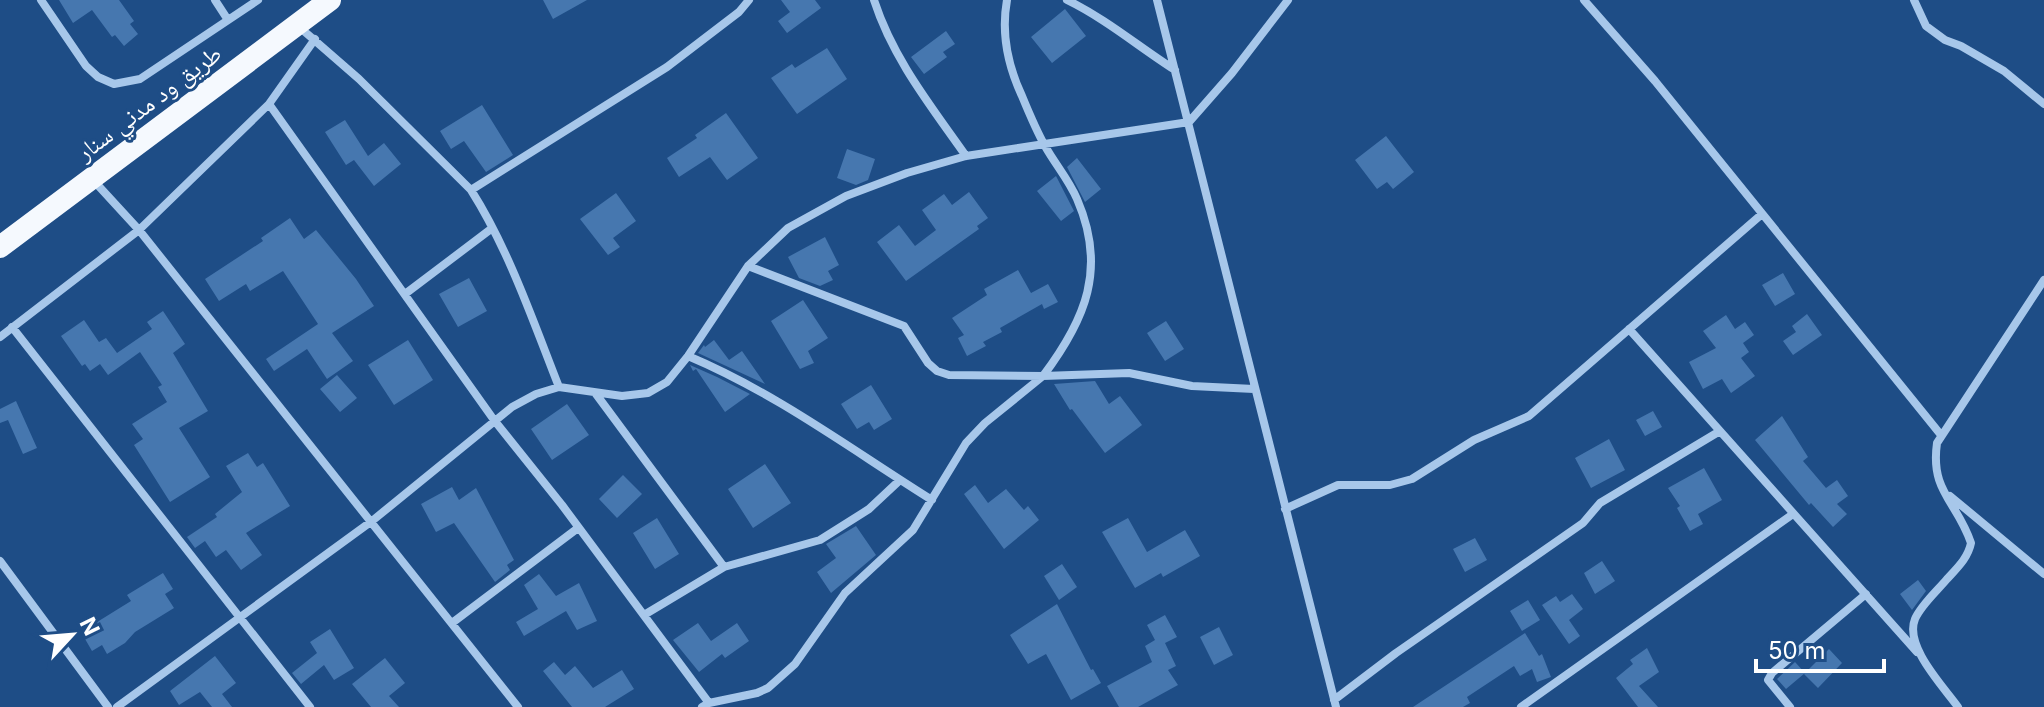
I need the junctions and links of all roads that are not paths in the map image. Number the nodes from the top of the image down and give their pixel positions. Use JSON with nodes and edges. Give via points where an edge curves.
{"nodes":[{"id":1,"x":41,"y":0,"type":"edge"},
{"id":2,"x":215,"y":0,"type":"edge"},
{"id":3,"x":258,"y":0,"type":"edge"},
{"id":4,"x":330,"y":0,"type":"edge"},
{"id":5,"x":749,"y":0,"type":"edge"},
{"id":6,"x":874,"y":0,"type":"edge"},
{"id":7,"x":1007,"y":0,"type":"edge"},
{"id":8,"x":1067,"y":0,"type":"edge"},
{"id":9,"x":1157,"y":0,"type":"edge"},
{"id":10,"x":1288,"y":0,"type":"edge"},
{"id":11,"x":1584,"y":0,"type":"edge"},
{"id":12,"x":1914,"y":0,"type":"edge"},
{"id":13,"x":228,"y":20,"type":"junction"},
{"id":14,"x":296,"y":25,"type":"junction"},
{"id":15,"x":315,"y":39,"type":"junction"},
{"id":16,"x":1176,"y":71,"type":"junction"},
{"id":17,"x":2043,"y":102,"type":"edge"},
{"id":18,"x":269,"y":104,"type":"junction"},
{"id":19,"x":1189,"y":122,"type":"junction"},
{"id":20,"x":1044,"y":144,"type":"junction"},
{"id":21,"x":966,"y":156,"type":"junction"},
{"id":22,"x":92,"y":178,"type":"junction"},
{"id":23,"x":471,"y":190,"type":"junction"},
{"id":24,"x":1762,"y":214,"type":"junction"},
{"id":25,"x":491,"y":229,"type":"junction"},
{"id":26,"x":139,"y":230,"type":"junction"},
{"id":27,"x":0,"y":247,"type":"edge"},
{"id":28,"x":748,"y":266,"type":"junction"},
{"id":29,"x":2044,"y":280,"type":"edge"},
{"id":30,"x":405,"y":294,"type":"junction"},
{"id":31,"x":12,"y":327,"type":"junction"},
{"id":32,"x":1629,"y":329,"type":"junction"},
{"id":33,"x":0,"y":337,"type":"edge"},
{"id":34,"x":688,"y":356,"type":"junction"},
{"id":35,"x":1043,"y":376,"type":"junction"},
{"id":36,"x":559,"y":387,"type":"junction"},
{"id":37,"x":1254,"y":389,"type":"junction"},
{"id":38,"x":596,"y":394,"type":"junction"},
{"id":39,"x":494,"y":420,"type":"junction"},
{"id":40,"x":1720,"y":431,"type":"junction"},
{"id":41,"x":1941,"y":435,"type":"junction"},
{"id":42,"x":900,"y":480,"type":"junction"},
{"id":43,"x":1943,"y":491,"type":"junction"},
{"id":44,"x":932,"y":500,"type":"junction"},
{"id":45,"x":1285,"y":509,"type":"junction"},
{"id":46,"x":1793,"y":514,"type":"junction"},
{"id":47,"x":372,"y":521,"type":"junction"},
{"id":48,"x":578,"y":528,"type":"junction"},
{"id":49,"x":0,"y":561,"type":"edge"},
{"id":50,"x":724,"y":567,"type":"junction"},
{"id":51,"x":2044,"y":574,"type":"edge"},
{"id":52,"x":1866,"y":594,"type":"junction"},
{"id":53,"x":644,"y":615,"type":"junction"},
{"id":54,"x":240,"y":619,"type":"junction"},
{"id":55,"x":452,"y":623,"type":"junction"},
{"id":56,"x":1921,"y":656,"type":"junction"},
{"id":57,"x":1335,"y":704,"type":"edge"},
{"id":58,"x":706,"y":705,"type":"edge"},
{"id":59,"x":108,"y":707,"type":"edge"},
{"id":60,"x":117,"y":707,"type":"edge"},
{"id":61,"x":310,"y":707,"type":"edge"},
{"id":62,"x":518,"y":707,"type":"edge"},
{"id":63,"x":1521,"y":707,"type":"edge"},
{"id":64,"x":1790,"y":707,"type":"edge"},
{"id":65,"x":1958,"y":707,"type":"edge"}],
"edges":[{"from":1,"to":13,"type":"street","via":[[86,66],[114,84],[140,79]]},
{"from":2,"to":13,"type":"street"},
{"from":3,"to":13,"type":"street"},
{"from":4,"to":14,"type":"highway","name":"طريق ود مدني سنار"},
{"from":5,"to":23,"type":"street","via":[[667,67]]},
{"from":6,"to":21,"type":"street","via":[[904,68]]},
{"from":7,"to":20,"type":"street","via":[[1007,53]]},
{"from":8,"to":16,"type":"street"},
{"from":9,"to":16,"type":"street"},
{"from":10,"to":19,"type":"street"},
{"from":11,"to":24,"type":"street"},
{"from":12,"to":17,"type":"street","via":[[1926,26],[2004,71]]},
{"from":14,"to":15,"type":"street"},
{"from":14,"to":22,"type":"highway","name":"طريق ود مدني سنار"},
{"from":15,"to":18,"type":"street"},
{"from":15,"to":23,"type":"street"},
{"from":16,"to":19,"type":"street"},
{"from":18,"to":26,"type":"street"},
{"from":18,"to":30,"type":"street"},
{"from":19,"to":20,"type":"street"},
{"from":19,"to":37,"type":"street"},
{"from":20,"to":21,"type":"street"},
{"from":20,"to":35,"type":"street","via":[[1076,195],[1092,272],[1085,302]]},
{"from":21,"to":28,"type":"street","via":[[846,196],[788,228]]},
{"from":22,"to":26,"type":"street"},
{"from":22,"to":27,"type":"highway","name":"طريق ود مدني سنار"},
{"from":23,"to":25,"type":"street"},
{"from":24,"to":32,"type":"street"},
{"from":24,"to":41,"type":"street"},
{"from":25,"to":30,"type":"street"},
{"from":25,"to":36,"type":"street"},
{"from":26,"to":31,"type":"street"},
{"from":26,"to":47,"type":"street"},
{"from":28,"to":34,"type":"street"},
{"from":28,"to":35,"type":"street","via":[[904,326],[937,371]]},
{"from":29,"to":41,"type":"street"},
{"from":30,"to":39,"type":"street"},
{"from":31,"to":33,"type":"street"},
{"from":31,"to":54,"type":"street"},
{"from":32,"to":40,"type":"street"},
{"from":32,"to":45,"type":"street","via":[[1529,416],[1474,440],[1412,479],[1390,485],[1338,485]]},
{"from":34,"to":38,"type":"street","via":[[667,382],[648,393]]},
{"from":34,"to":42,"type":"street","via":[[772,396]]},
{"from":35,"to":37,"type":"street","via":[[1129,373],[1192,386]]},
{"from":35,"to":44,"type":"street","via":[[966,443]]},
{"from":36,"to":38,"type":"street"},
{"from":36,"to":39,"type":"street","via":[[536,394]]},
{"from":37,"to":45,"type":"street"},
{"from":38,"to":50,"type":"street"},
{"from":39,"to":47,"type":"street"},
{"from":39,"to":48,"type":"street"},
{"from":40,"to":46,"type":"street"},
{"from":40,"to":57,"type":"street","via":[[1600,503],[1583,523],[1396,653]]},
{"from":41,"to":43,"type":"street","via":[[1935,461]]},
{"from":42,"to":44,"type":"street"},
{"from":42,"to":50,"type":"street","via":[[869,509],[820,540]]},
{"from":43,"to":51,"type":"street"},
{"from":43,"to":56,"type":"street","via":[[1971,543],[1969,553],[1916,616],[1913,628]]},
{"from":44,"to":58,"type":"street","via":[[913,530],[845,593],[778,681],[757,693]]},
{"from":45,"to":57,"type":"street"},
{"from":46,"to":52,"type":"street"},
{"from":46,"to":63,"type":"street"},
{"from":47,"to":54,"type":"street"},
{"from":47,"to":55,"type":"street"},
{"from":48,"to":53,"type":"street"},
{"from":48,"to":55,"type":"street"},
{"from":49,"to":59,"type":"street"},
{"from":50,"to":53,"type":"street"},
{"from":52,"to":56,"type":"street"},
{"from":52,"to":64,"type":"street","via":[[1772,673],[1768,680]]},
{"from":53,"to":58,"type":"street"},
{"from":54,"to":60,"type":"street"},
{"from":54,"to":61,"type":"street"},
{"from":55,"to":62,"type":"street"},
{"from":56,"to":65,"type":"street"}]}
